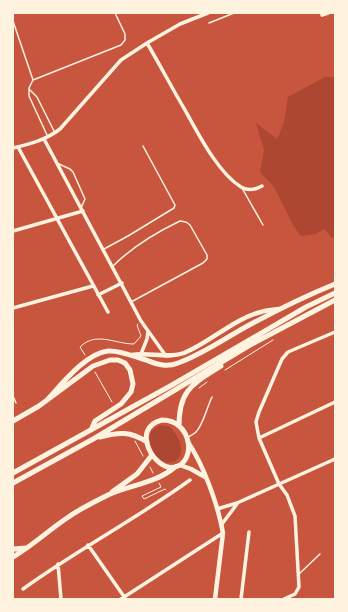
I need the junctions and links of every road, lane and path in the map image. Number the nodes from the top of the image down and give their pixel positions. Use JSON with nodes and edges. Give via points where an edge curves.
{"nodes":[{"id":1,"x":115,"y":13,"type":"edge"},
{"id":2,"x":208,"y":13,"type":"edge"},
{"id":3,"x":234,"y":13,"type":"edge"},
{"id":4,"x":328,"y":13,"type":"edge"},
{"id":5,"x":322,"y":15,"type":"dead end"},
{"id":6,"x":13,"y":21,"type":"edge"},
{"id":7,"x":209,"y":23,"type":"dead end"},
{"id":8,"x":147,"y":43,"type":"junction"},
{"id":9,"x":33,"y":80,"type":"junction"},
{"id":10,"x":29,"y":88,"type":"junction"},
{"id":11,"x":55,"y":133,"type":"junction"},
{"id":12,"x":46,"y":138,"type":"junction"},
{"id":13,"x":143,"y":146,"type":"dead end"},
{"id":14,"x":18,"y":147,"type":"junction"},
{"id":15,"x":13,"y":148,"type":"edge"},
{"id":16,"x":58,"y":163,"type":"junction"},
{"id":17,"x":262,"y":186,"type":"dead end"},
{"id":18,"x":242,"y":188,"type":"junction"},
{"id":19,"x":82,"y":209,"type":"junction"},
{"id":20,"x":57,"y":219,"type":"junction"},
{"id":21,"x":263,"y":224,"type":"dead end"},
{"id":22,"x":13,"y":232,"type":"edge"},
{"id":23,"x":104,"y":249,"type":"junction"},
{"id":24,"x":113,"y":266,"type":"junction"},
{"id":25,"x":122,"y":283,"type":"junction"},
{"id":26,"x":335,"y":284,"type":"edge"},
{"id":27,"x":93,"y":286,"type":"junction"},
{"id":28,"x":335,"y":293,"type":"edge"},
{"id":29,"x":98,"y":295,"type":"junction"},
{"id":30,"x":335,"y":300,"type":"edge"},
{"id":31,"x":131,"y":302,"type":"junction"},
{"id":32,"x":13,"y":308,"type":"edge"},
{"id":33,"x":279,"y":309,"type":"junction"},
{"id":34,"x":108,"y":312,"type":"dead end"},
{"id":35,"x":141,"y":321,"type":"junction"},
{"id":36,"x":148,"y":330,"type":"junction"},
{"id":37,"x":335,"y":332,"type":"edge"},
{"id":38,"x":274,"y":339,"type":"dead end"},
{"id":39,"x":250,"y":345,"type":"junction"},
{"id":40,"x":80,"y":347,"type":"dead end"},
{"id":41,"x":141,"y":354,"type":"junction"},
{"id":42,"x":129,"y":356,"type":"junction"},
{"id":43,"x":166,"y":356,"type":"junction"},
{"id":44,"x":223,"y":372,"type":"dead end"},
{"id":45,"x":210,"y":380,"type":"dead end"},
{"id":46,"x":196,"y":391,"type":"dead end"},
{"id":47,"x":13,"y":396,"type":"edge"},
{"id":48,"x":212,"y":397,"type":"dead end"},
{"id":49,"x":47,"y":400,"type":"junction"},
{"id":50,"x":335,"y":402,"type":"edge"},
{"id":51,"x":16,"y":403,"type":"dead end"},
{"id":52,"x":13,"y":421,"type":"edge"},
{"id":53,"x":179,"y":426,"type":"junction"},
{"id":54,"x":90,"y":430,"type":"junction"},
{"id":55,"x":95,"y":438,"type":"junction"},
{"id":56,"x":259,"y":438,"type":"junction"},
{"id":57,"x":188,"y":440,"type":"junction"},
{"id":58,"x":147,"y":442,"type":"junction"},
{"id":59,"x":152,"y":455,"type":"junction"},
{"id":60,"x":335,"y":459,"type":"edge"},
{"id":61,"x":177,"y":466,"type":"junction"},
{"id":62,"x":13,"y":473,"type":"edge"},
{"id":63,"x":205,"y":477,"type":"junction"},
{"id":64,"x":190,"y":480,"type":"dead end"},
{"id":65,"x":13,"y":483,"type":"edge"},
{"id":66,"x":279,"y":484,"type":"junction"},
{"id":67,"x":161,"y":487,"type":"dead end"},
{"id":68,"x":165,"y":489,"type":"dead end"},
{"id":69,"x":108,"y":495,"type":"junction"},
{"id":70,"x":237,"y":503,"type":"junction"},
{"id":71,"x":217,"y":509,"type":"junction"},
{"id":72,"x":222,"y":524,"type":"junction"},
{"id":73,"x":249,"y":532,"type":"dead end"},
{"id":74,"x":223,"y":533,"type":"junction"},
{"id":75,"x":88,"y":545,"type":"junction"},
{"id":76,"x":27,"y":548,"type":"junction"},
{"id":77,"x":13,"y":549,"type":"edge"},
{"id":78,"x":320,"y":554,"type":"dead end"},
{"id":79,"x":13,"y":557,"type":"edge"},
{"id":80,"x":58,"y":564,"type":"junction"},
{"id":81,"x":298,"y":575,"type":"junction"},
{"id":82,"x":23,"y":589,"type":"dead end"},
{"id":83,"x":123,"y":598,"type":"edge"},
{"id":84,"x":61,"y":599,"type":"edge"},
{"id":85,"x":215,"y":599,"type":"edge"},
{"id":86,"x":241,"y":599,"type":"edge"},
{"id":87,"x":284,"y":599,"type":"edge"}],
"edges":[{"from":1,"to":9,"type":"lane","via":[[125,34],[125,40],[121,45]]},
{"from":2,"to":8,"type":"street","via":[[180,24]]},
{"from":3,"to":7,"type":"lane"},
{"from":4,"to":5,"type":"street"},
{"from":6,"to":9,"type":"lane"},
{"from":8,"to":11,"type":"street","via":[[121,60]]},
{"from":8,"to":18,"type":"street","via":[[215,160],[227,176]]},
{"from":9,"to":10,"type":"lane"},
{"from":10,"to":11,"type":"lane","via":[[37,97]]},
{"from":10,"to":12,"type":"lane","via":[[29,96]]},
{"from":11,"to":12,"type":"street"},
{"from":12,"to":14,"type":"street"},
{"from":12,"to":16,"type":"street"},
{"from":13,"to":23,"type":"lane","via":[[175,206]]},
{"from":14,"to":15,"type":"street"},
{"from":14,"to":20,"type":"street"},
{"from":16,"to":19,"type":"street"},
{"from":16,"to":19,"type":"lane","via":[[70,169],[76,177],[85,199]]},
{"from":17,"to":18,"type":"street","via":[[250,190]]},
{"from":18,"to":21,"type":"lane"},
{"from":19,"to":20,"type":"street"},
{"from":19,"to":23,"type":"street"},
{"from":20,"to":22,"type":"street"},
{"from":20,"to":27,"type":"street"},
{"from":23,"to":24,"type":"street"},
{"from":24,"to":25,"type":"street"},
{"from":24,"to":31,"type":"lane","via":[[150,236],[180,221],[190,226],[207,254],[203,263]]},
{"from":25,"to":29,"type":"street"},
{"from":25,"to":31,"type":"street"},
{"from":26,"to":33,"type":"main road"},
{"from":27,"to":29,"type":"street"},
{"from":27,"to":32,"type":"street"},
{"from":28,"to":54,"type":"main road"},
{"from":29,"to":34,"type":"street"},
{"from":30,"to":39,"type":"main road"},
{"from":31,"to":35,"type":"street"},
{"from":33,"to":42,"type":"main road","via":[[178,364],[160,365]]},
{"from":33,"to":43,"type":"main road","via":[[260,312],[183,353]]},
{"from":35,"to":36,"type":"street"},
{"from":35,"to":40,"type":"path","via":[[137,325],[141,336],[134,344],[98,338],[89,340]]},
{"from":36,"to":41,"type":"street"},
{"from":36,"to":43,"type":"street"},
{"from":37,"to":56,"type":"street","via":[[288,352],[282,359],[257,417]]},
{"from":38,"to":44,"type":"path"},
{"from":39,"to":53,"type":"main road","via":[[189,389],[180,405]]},
{"from":39,"to":55,"type":"main road"},
{"from":41,"to":42,"type":"main road"},
{"from":41,"to":43,"type":"main road"},
{"from":42,"to":49,"type":"main road","via":[[108,351],[99,354],[83,364]]},
{"from":45,"to":46,"type":"path"},
{"from":47,"to":51,"type":"lane"},
{"from":48,"to":57,"type":"lane","via":[[200,427]]},
{"from":49,"to":52,"type":"main road"},
{"from":49,"to":54,"type":"main road","via":[[102,362],[118,360],[125,363],[132,377],[131,392],[121,404],[95,421]]},
{"from":50,"to":56,"type":"street"},
{"from":53,"to":57,"type":"main road"},
{"from":53,"to":58,"type":"main road","via":[[168,420],[156,422],[147,430]]},
{"from":54,"to":62,"type":"main road"},
{"from":55,"to":58,"type":"main road","via":[[124,433],[135,434]]},
{"from":55,"to":65,"type":"main road"},
{"from":56,"to":66,"type":"street"},
{"from":57,"to":61,"type":"main road","via":[[187,455]]},
{"from":57,"to":63,"type":"main road"},
{"from":58,"to":59,"type":"main road"},
{"from":59,"to":61,"type":"main road","via":[[164,466]]},
{"from":59,"to":69,"type":"main road","via":[[137,474]]},
{"from":60,"to":66,"type":"street"},
{"from":61,"to":63,"type":"main road","via":[[191,469]]},
{"from":61,"to":69,"type":"main road","via":[[144,483]]},
{"from":63,"to":71,"type":"main road"},
{"from":64,"to":75,"type":"street"},
{"from":66,"to":70,"type":"street"},
{"from":66,"to":81,"type":"street","via":[[287,495],[295,516]]},
{"from":67,"to":68,"type":"path","via":[[142,496],[144,499]]},
{"from":69,"to":76,"type":"main road","via":[[67,518]]},
{"from":70,"to":71,"type":"street"},
{"from":70,"to":72,"type":"street"},
{"from":71,"to":72,"type":"main road"},
{"from":72,"to":74,"type":"main road"},
{"from":73,"to":86,"type":"street"},
{"from":74,"to":83,"type":"street"},
{"from":74,"to":85,"type":"main road"},
{"from":75,"to":80,"type":"street"},
{"from":75,"to":83,"type":"street"},
{"from":76,"to":77,"type":"main road"},
{"from":76,"to":79,"type":"main road"},
{"from":78,"to":81,"type":"lane"},
{"from":80,"to":82,"type":"street"},
{"from":80,"to":84,"type":"street"},
{"from":81,"to":87,"type":"street","via":[[297,591]]}]}
